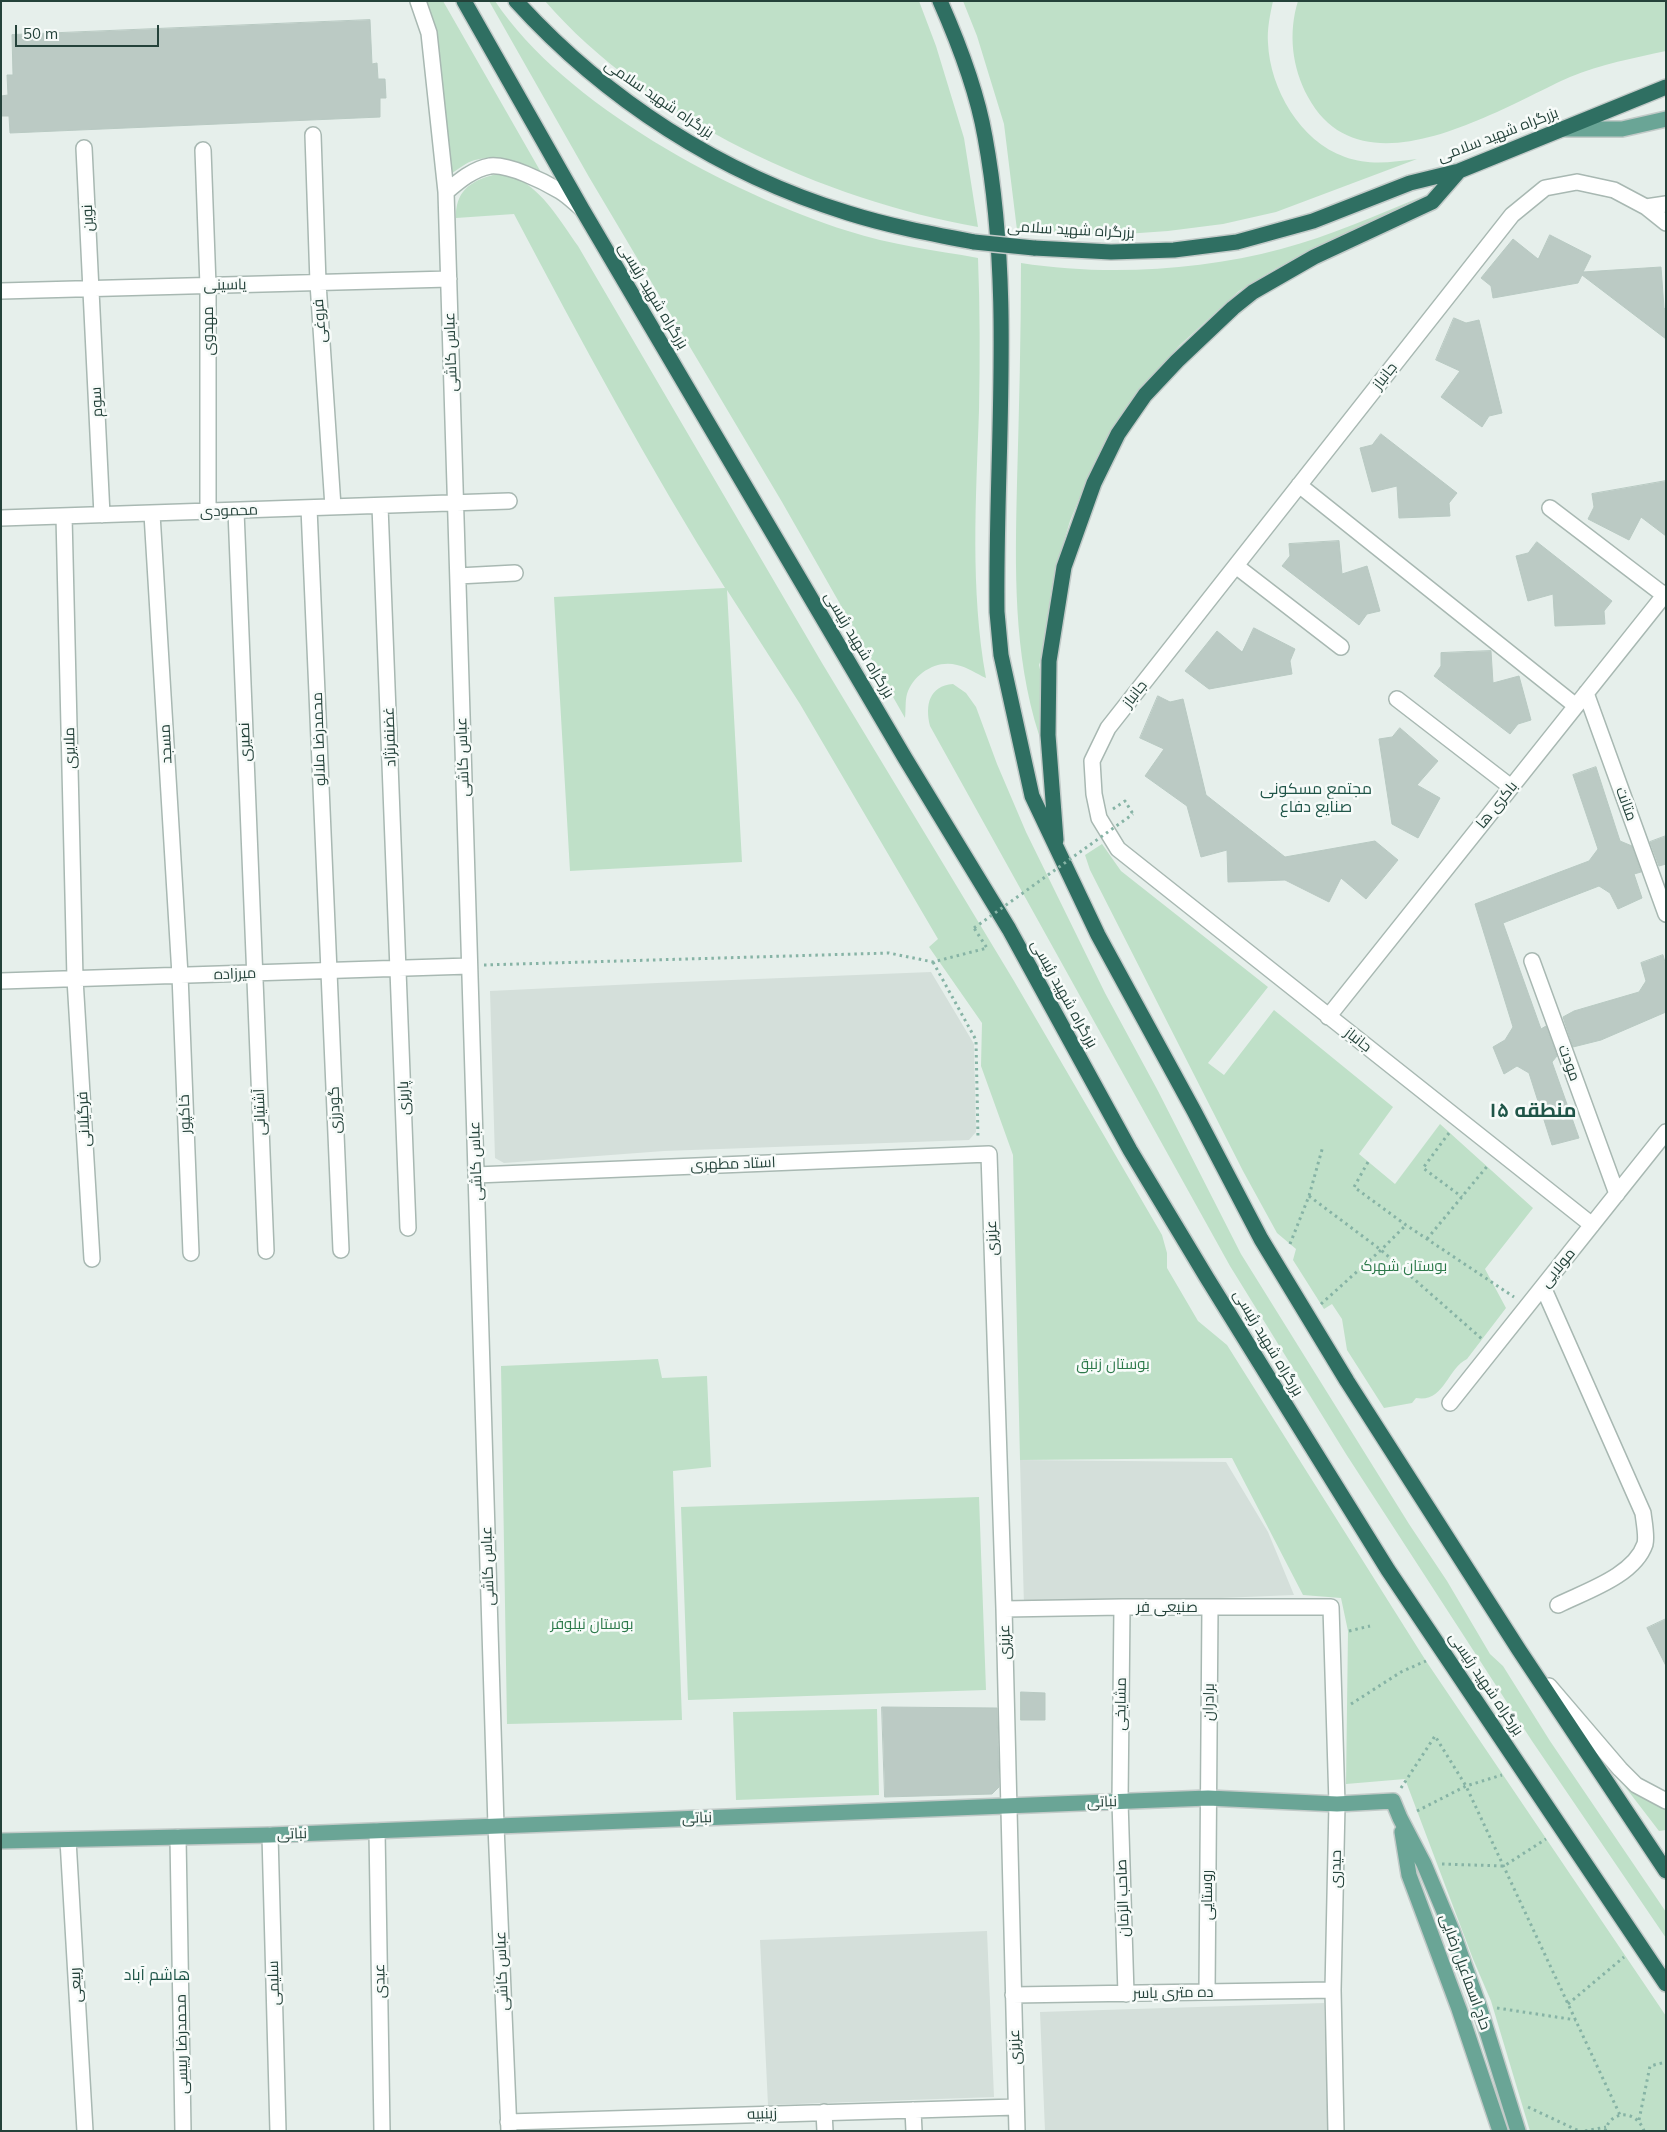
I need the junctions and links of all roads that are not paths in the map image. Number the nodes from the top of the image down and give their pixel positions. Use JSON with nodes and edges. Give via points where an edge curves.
{"nodes":[{"id":1,"x":418,"y":1,"type":"edge"},
{"id":2,"x":464,"y":1,"type":"edge"},
{"id":3,"x":516,"y":1,"type":"edge"},
{"id":4,"x":940,"y":1,"type":"edge"},
{"id":5,"x":1666,"y":87,"type":"edge"},
{"id":6,"x":1666,"y":119,"type":"edge"},
{"id":7,"x":1563,"y":129,"type":"junction"},
{"id":8,"x":313,"y":135,"type":"dead end"},
{"id":9,"x":84,"y":148,"type":"dead end"},
{"id":10,"x":203,"y":150,"type":"dead end"},
{"id":11,"x":1459,"y":171,"type":"junction"},
{"id":12,"x":446,"y":192,"type":"junction"},
{"id":13,"x":1666,"y":204,"type":"edge"},
{"id":14,"x":1646,"y":207,"type":"junction"},
{"id":15,"x":582,"y":209,"type":"junction"},
{"id":16,"x":1666,"y":223,"type":"edge"},
{"id":17,"x":449,"y":279,"type":"junction"},
{"id":18,"x":318,"y":283,"type":"junction"},
{"id":19,"x":208,"y":286,"type":"junction"},
{"id":20,"x":92,"y":288,"type":"junction"},
{"id":21,"x":1,"y":291,"type":"edge"},
{"id":22,"x":1299,"y":485,"type":"junction"},
{"id":23,"x":508,"y":500,"type":"dead end"},
{"id":24,"x":456,"y":504,"type":"junction"},
{"id":25,"x":380,"y":506,"type":"junction"},
{"id":26,"x":333,"y":507,"type":"junction"},
{"id":27,"x":309,"y":508,"type":"junction"},
{"id":28,"x":1550,"y":508,"type":"dead end"},
{"id":29,"x":236,"y":511,"type":"junction"},
{"id":30,"x":208,"y":512,"type":"junction"},
{"id":31,"x":152,"y":514,"type":"junction"},
{"id":32,"x":102,"y":515,"type":"junction"},
{"id":33,"x":64,"y":516,"type":"junction"},
{"id":34,"x":1,"y":518,"type":"edge"},
{"id":35,"x":1236,"y":566,"type":"junction"},
{"id":36,"x":515,"y":573,"type":"dead end"},
{"id":37,"x":458,"y":576,"type":"junction"},
{"id":38,"x":1665,"y":594,"type":"edge"},
{"id":39,"x":1341,"y":647,"type":"dead end"},
{"id":40,"x":1586,"y":693,"type":"junction"},
{"id":41,"x":1397,"y":700,"type":"dead end"},
{"id":42,"x":1576,"y":706,"type":"junction"},
{"id":43,"x":1511,"y":787,"type":"junction"},
{"id":44,"x":1057,"y":851,"type":"junction"},
{"id":45,"x":1666,"y":914,"type":"edge"},
{"id":46,"x":1532,"y":961,"type":"dead end"},
{"id":47,"x":469,"y":966,"type":"junction"},
{"id":48,"x":400,"y":968,"type":"junction"},
{"id":49,"x":329,"y":970,"type":"junction"},
{"id":50,"x":254,"y":973,"type":"junction"},
{"id":51,"x":180,"y":975,"type":"junction"},
{"id":52,"x":75,"y":979,"type":"junction"},
{"id":53,"x":1,"y":981,"type":"edge"},
{"id":54,"x":1328,"y":1017,"type":"junction"},
{"id":55,"x":1666,"y":1132,"type":"edge"},
{"id":56,"x":984,"y":1154,"type":"joint"},
{"id":57,"x":476,"y":1175,"type":"junction"},
{"id":58,"x":1617,"y":1194,"type":"junction"},
{"id":59,"x":1592,"y":1225,"type":"junction"},
{"id":60,"x":408,"y":1228,"type":"dead end"},
{"id":61,"x":341,"y":1250,"type":"dead end"},
{"id":62,"x":266,"y":1251,"type":"dead end"},
{"id":63,"x":191,"y":1253,"type":"dead end"},
{"id":64,"x":92,"y":1259,"type":"dead end"},
{"id":65,"x":1543,"y":1287,"type":"junction"},
{"id":66,"x":1450,"y":1403,"type":"dead end"},
{"id":67,"x":1558,"y":1606,"type":"dead end"},
{"id":68,"x":1122,"y":1607,"type":"junction"},
{"id":69,"x":1210,"y":1607,"type":"junction"},
{"id":70,"x":1330,"y":1607,"type":"joint"},
{"id":71,"x":1004,"y":1609,"type":"junction"},
{"id":72,"x":1519,"y":1650,"type":"junction"},
{"id":73,"x":1208,"y":1798,"type":"junction"},
{"id":74,"x":1392,"y":1800,"type":"joint"},
{"id":75,"x":1120,"y":1801,"type":"junction"},
{"id":76,"x":1666,"y":1802,"type":"edge"},
{"id":77,"x":1337,"y":1804,"type":"junction"},
{"id":78,"x":1008,"y":1806,"type":"junction"},
{"id":79,"x":1400,"y":1818,"type":"junction"},
{"id":80,"x":496,"y":1826,"type":"junction"},
{"id":81,"x":377,"y":1831,"type":"junction"},
{"id":82,"x":270,"y":1835,"type":"junction"},
{"id":83,"x":178,"y":1837,"type":"junction"},
{"id":84,"x":68,"y":1840,"type":"junction"},
{"id":85,"x":1,"y":1841,"type":"edge"},
{"id":86,"x":1666,"y":1871,"type":"edge"},
{"id":87,"x":1666,"y":1984,"type":"edge"},
{"id":88,"x":1333,"y":1990,"type":"junction"},
{"id":89,"x":1207,"y":1992,"type":"junction"},
{"id":90,"x":1126,"y":1994,"type":"junction"},
{"id":91,"x":1013,"y":1996,"type":"junction"},
{"id":92,"x":1016,"y":2107,"type":"junction"},
{"id":93,"x":913,"y":2110,"type":"junction"},
{"id":94,"x":824,"y":2112,"type":"junction"},
{"id":95,"x":723,"y":2123,"type":"edge"},
{"id":96,"x":619,"y":2125,"type":"edge"},
{"id":97,"x":509,"y":2127,"type":"edge"},
{"id":98,"x":84,"y":2131,"type":"edge"},
{"id":99,"x":183,"y":2131,"type":"edge"},
{"id":100,"x":278,"y":2131,"type":"edge"},
{"id":101,"x":382,"y":2131,"type":"edge"},
{"id":102,"x":824,"y":2131,"type":"edge"},
{"id":103,"x":914,"y":2131,"type":"edge"},
{"id":104,"x":1017,"y":2131,"type":"edge"},
{"id":105,"x":1336,"y":2131,"type":"edge"},
{"id":106,"x":1500,"y":2131,"type":"edge"},
{"id":107,"x":1518,"y":2131,"type":"edge"}],
"edges":[{"from":1,"to":12,"type":"street","name":"عباس کاشی","via":[[429,33]]},
{"from":2,"to":15,"type":"highway","name":"بزرگراه شهید رئیسی"},
{"from":3,"to":11,"type":"highway","name":"بزرگراه شهید سلامی","bridge":true,"via":[[544,32],[602,84],[683,140],[771,184],[847,213],[924,233],[1034,248],[1112,252],[1174,250],[1237,242],[1313,220],[1410,183]]},
{"from":4,"to":44,"type":"highway","via":[[971,82],[985,136],[997,218],[1001,276],[997,612],[1001,655],[1032,796]]},
{"from":5,"to":7,"type":"highway","name":"بزرگراه شهید سلامی"},
{"from":6,"to":7,"type":"main road","via":[[1622,129]]},
{"from":7,"to":11,"type":"highway","name":"بزرگراه شهید سلامی"},
{"from":8,"to":18,"type":"street","name":"فروغی"},
{"from":9,"to":20,"type":"street","name":"نوین"},
{"from":10,"to":19,"type":"street","name":"مهدوی"},
{"from":11,"to":44,"type":"highway","via":[[1432,202],[1314,257],[1246,298],[1177,360],[1145,395],[1118,434],[1094,483],[1064,567],[1049,661],[1048,734]]},
{"from":12,"to":15,"type":"street","via":[[479,169],[500,167],[521,172],[560,191]]},
{"from":12,"to":17,"type":"street","name":"عباس کاشی"},
{"from":13,"to":14,"type":"street"},
{"from":14,"to":16,"type":"street"},
{"from":14,"to":22,"type":"street","name":"جانباز","via":[[1614,190],[1577,182],[1545,188],[1512,215]]},
{"from":15,"to":87,"type":"highway","name":"بزرگراه شهید رئیسی","via":[[1009,929],[1130,1150],[1202,1269],[1388,1570]]},
{"from":17,"to":18,"type":"street","name":"یاسینی"},
{"from":17,"to":24,"type":"street","name":"عباس کاشی"},
{"from":18,"to":19,"type":"street","name":"یاسینی"},
{"from":18,"to":26,"type":"street","name":"فروغی"},
{"from":19,"to":20,"type":"street","name":"یاسینی"},
{"from":19,"to":30,"type":"street","name":"مهدوی"},
{"from":20,"to":21,"type":"street","name":"یاسینی"},
{"from":20,"to":32,"type":"street","name":"سوم"},
{"from":22,"to":35,"type":"street","name":"جانباز"},
{"from":22,"to":42,"type":"street"},
{"from":23,"to":24,"type":"street","name":"محمودی"},
{"from":24,"to":25,"type":"street","name":"محمودی"},
{"from":24,"to":37,"type":"street","name":"عباس کاشی"},
{"from":25,"to":26,"type":"street","name":"محمودی"},
{"from":25,"to":48,"type":"street","name":"غضنفرنژاد"},
{"from":26,"to":27,"type":"street","name":"محمودی"},
{"from":27,"to":29,"type":"street","name":"محمودی"},
{"from":27,"to":49,"type":"street","name":"محمدرضا ملالو"},
{"from":28,"to":38,"type":"street"},
{"from":29,"to":30,"type":"street","name":"محمودی"},
{"from":29,"to":50,"type":"street","name":"نصیری"},
{"from":30,"to":31,"type":"street","name":"محمودی"},
{"from":31,"to":32,"type":"street","name":"محمودی"},
{"from":31,"to":51,"type":"street","name":"مسجد"},
{"from":32,"to":33,"type":"street","name":"محمودی"},
{"from":33,"to":34,"type":"street","name":"محمودی"},
{"from":33,"to":52,"type":"street","name":"ملایری"},
{"from":35,"to":39,"type":"street"},
{"from":35,"to":54,"type":"street","name":"جانباز","via":[[1108,728],[1092,761],[1094,794],[1099,818],[1118,849]]},
{"from":36,"to":37,"type":"street"},
{"from":37,"to":47,"type":"street","name":"عباس کاشی"},
{"from":38,"to":40,"type":"street","name":"باکری ها"},
{"from":40,"to":42,"type":"street","name":"باکری ها"},
{"from":40,"to":45,"type":"street","name":"متانت"},
{"from":41,"to":43,"type":"street"},
{"from":42,"to":43,"type":"street","name":"باکری ها"},
{"from":43,"to":54,"type":"street","name":"باکری ها"},
{"from":44,"to":72,"type":"highway","via":[[1098,935],[1261,1239],[1347,1381]]},
{"from":46,"to":58,"type":"street","name":"مودت"},
{"from":47,"to":48,"type":"street","name":"میرزاده"},
{"from":47,"to":57,"type":"street","name":"عباس کاشی"},
{"from":48,"to":49,"type":"street","name":"میرزاده"},
{"from":48,"to":60,"type":"street","name":"پاریزی"},
{"from":49,"to":50,"type":"street","name":"میرزاده"},
{"from":49,"to":61,"type":"street","name":"گودرزی"},
{"from":50,"to":51,"type":"street","name":"میرزاده"},
{"from":50,"to":62,"type":"street","name":"آشتیانی"},
{"from":51,"to":52,"type":"street","name":"میرزاده"},
{"from":51,"to":63,"type":"street","name":"خاکپور"},
{"from":52,"to":53,"type":"street","name":"میرزاده"},
{"from":52,"to":64,"type":"street","name":"فرگیلانی"},
{"from":54,"to":59,"type":"street","name":"جانباز"},
{"from":55,"to":58,"type":"street","name":"مولايی"},
{"from":56,"to":57,"type":"street","name":"استاد مطهری"},
{"from":56,"to":71,"type":"street","name":"عزیزی"},
{"from":57,"to":80,"type":"street","name":"عباس کاشی"},
{"from":58,"to":59,"type":"street","name":"مولايی"},
{"from":59,"to":65,"type":"street","name":"مولايی"},
{"from":65,"to":66,"type":"street","name":"مولايی"},
{"from":65,"to":67,"type":"street","via":[[1644,1513],[1645,1543],[1634,1562],[1621,1574]]},
{"from":68,"to":69,"type":"street","name":"صنیعی فر"},
{"from":68,"to":71,"type":"street","name":"صنیعی فر"},
{"from":68,"to":75,"type":"street","name":"مشایخی"},
{"from":69,"to":70,"type":"street","name":"صنیعی فر"},
{"from":69,"to":73,"type":"street","name":"برادران"},
{"from":70,"to":77,"type":"street","name":"حیدری"},
{"from":71,"to":78,"type":"street","name":"عزیزی"},
{"from":72,"to":76,"type":"street","via":[[1620,1769],[1636,1785]]},
{"from":72,"to":86,"type":"highway"},
{"from":73,"to":75,"type":"main road","name":"نباتی"},
{"from":73,"to":77,"type":"main road","name":"نباتی"},
{"from":73,"to":89,"type":"street","name":"روستایی"},
{"from":74,"to":77,"type":"main road","name":"نباتی"},
{"from":74,"to":79,"type":"main road","name":"حاج اسماعیل رضایی"},
{"from":75,"to":78,"type":"main road","name":"نباتی"},
{"from":75,"to":90,"type":"street","name":"صاحب الزمان"},
{"from":77,"to":88,"type":"street","name":"حیدری"},
{"from":78,"to":80,"type":"main road","name":"نباتی"},
{"from":78,"to":91,"type":"street","name":"عزیزی"},
{"from":79,"to":106,"type":"main road","name":"حاج اسماعیل رضایی","via":[[1409,1875]]},
{"from":79,"to":107,"type":"main road","name":"حاج اسماعیل رضایی","via":[[1424,1864],[1453,1933]]},
{"from":80,"to":81,"type":"main road","name":"نباتی"},
{"from":80,"to":97,"type":"street","name":"عباس کاشی"},
{"from":81,"to":82,"type":"main road","name":"نباتی"},
{"from":81,"to":101,"type":"street","name":"عبدی"},
{"from":82,"to":83,"type":"main road","name":"نباتی"},
{"from":82,"to":100,"type":"street","name":"سلیمی"},
{"from":83,"to":84,"type":"main road","name":"نباتی"},
{"from":83,"to":99,"type":"street","name":"محمدرضا رییسی"},
{"from":84,"to":85,"type":"main road","name":"نباتی"},
{"from":84,"to":98,"type":"street","name":"ربیعی"},
{"from":88,"to":89,"type":"street","name":"ده متری یاسر"},
{"from":88,"to":105,"type":"street","name":"حیدری"},
{"from":89,"to":90,"type":"street","name":"ده متری یاسر"},
{"from":90,"to":91,"type":"street","name":"ده متری یاسر"},
{"from":91,"to":92,"type":"street","name":"عزیزی"},
{"from":92,"to":93,"type":"street","name":"زینبیه"},
{"from":92,"to":104,"type":"street","name":"عزیزی"},
{"from":93,"to":94,"type":"street","name":"زینبیه"},
{"from":93,"to":103,"type":"street"},
{"from":94,"to":95,"type":"street","name":"زینبیه"},
{"from":94,"to":102,"type":"street"},
{"from":95,"to":96,"type":"street","name":"زینبیه"},
{"from":96,"to":97,"type":"street","name":"زینبیه"}]}
